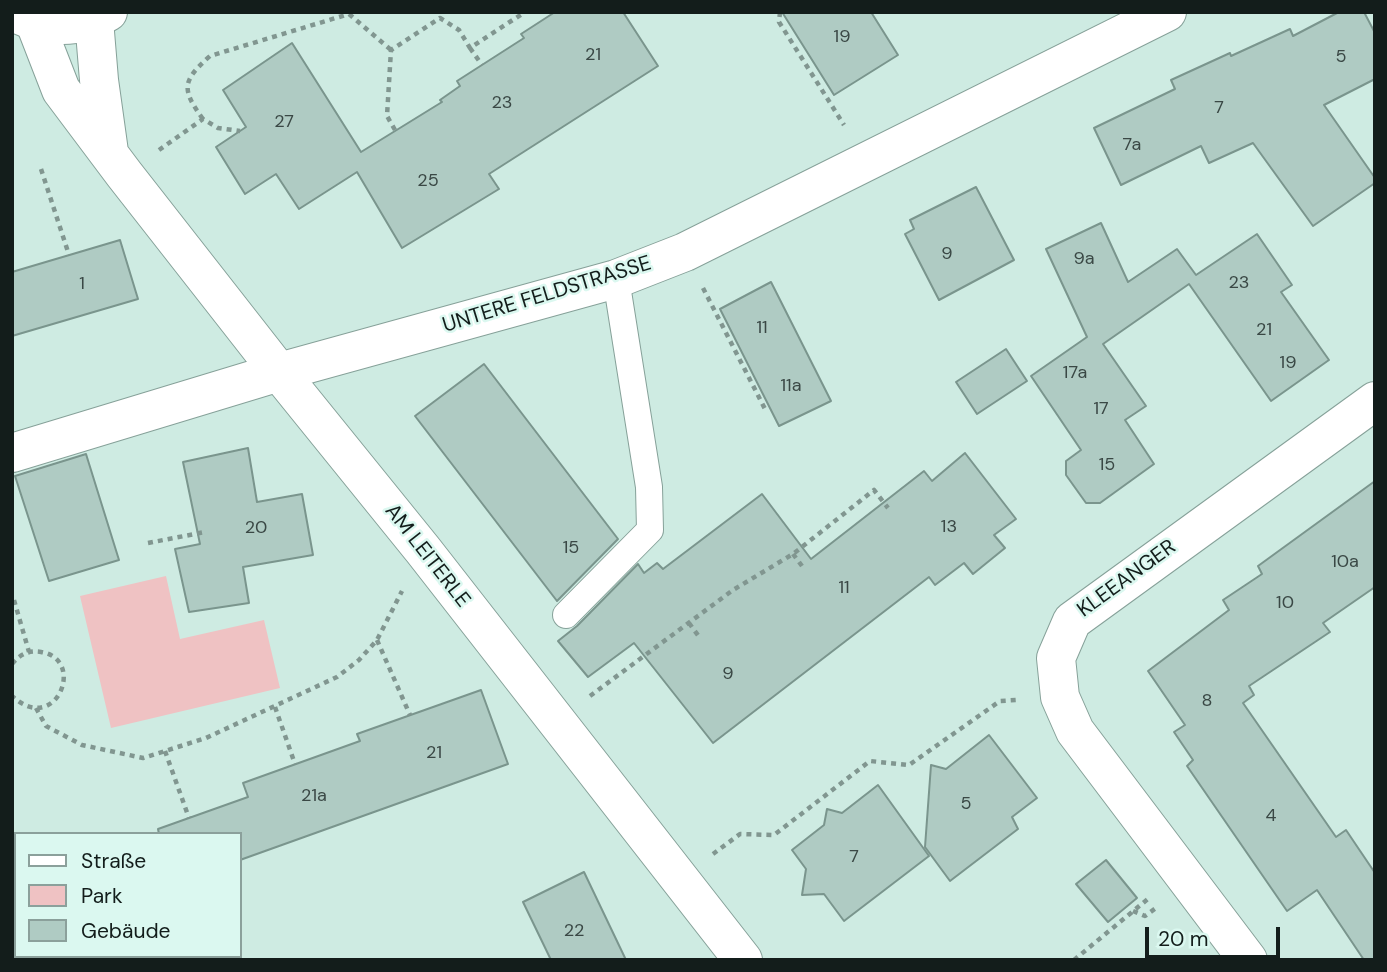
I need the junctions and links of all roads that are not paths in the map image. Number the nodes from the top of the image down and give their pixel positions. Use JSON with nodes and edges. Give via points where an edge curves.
{"nodes":[{"id":1,"x":1167,"y":12,"type":"edge"},
{"id":2,"x":101,"y":16,"type":"edge"},
{"id":3,"x":24,"y":18,"type":"edge"},
{"id":4,"x":117,"y":164,"type":"junction"},
{"id":5,"x":616,"y":279,"type":"junction"},
{"id":6,"x":279,"y":372,"type":"junction"},
{"id":7,"x":1375,"y":401,"type":"edge"},
{"id":8,"x":12,"y":453,"type":"edge"},
{"id":9,"x":566,"y":615,"type":"dead end"},
{"id":10,"x":743,"y":960,"type":"edge"},
{"id":11,"x":1248,"y":960,"type":"edge"}],
"edges":[{"from":1,"to":5,"type":"street","name":"UNTERE FELDSTRASSE","via":[[685,252]]},
{"from":2,"to":3,"type":"street","via":[[65,27]]},
{"from":2,"to":4,"type":"street","name":"AM LEITERLE","via":[[99,80]]},
{"from":3,"to":4,"type":"street","name":"AM LEITERLE","via":[[61,90]]},
{"from":4,"to":6,"type":"street","name":"AM LEITERLE"},
{"from":5,"to":6,"type":"street","name":"UNTERE FELDSTRASSE"},
{"from":5,"to":9,"type":"lane","via":[[649,487],[650,530]]},
{"from":6,"to":8,"type":"street","name":"UNTERE FELDSTRASSE"},
{"from":6,"to":10,"type":"street","name":"AM LEITERLE","via":[[424,550]]},
{"from":7,"to":11,"type":"street","name":"KLEEANGER","via":[[1072,621],[1056,658],[1059,697],[1074,731]]}]}
